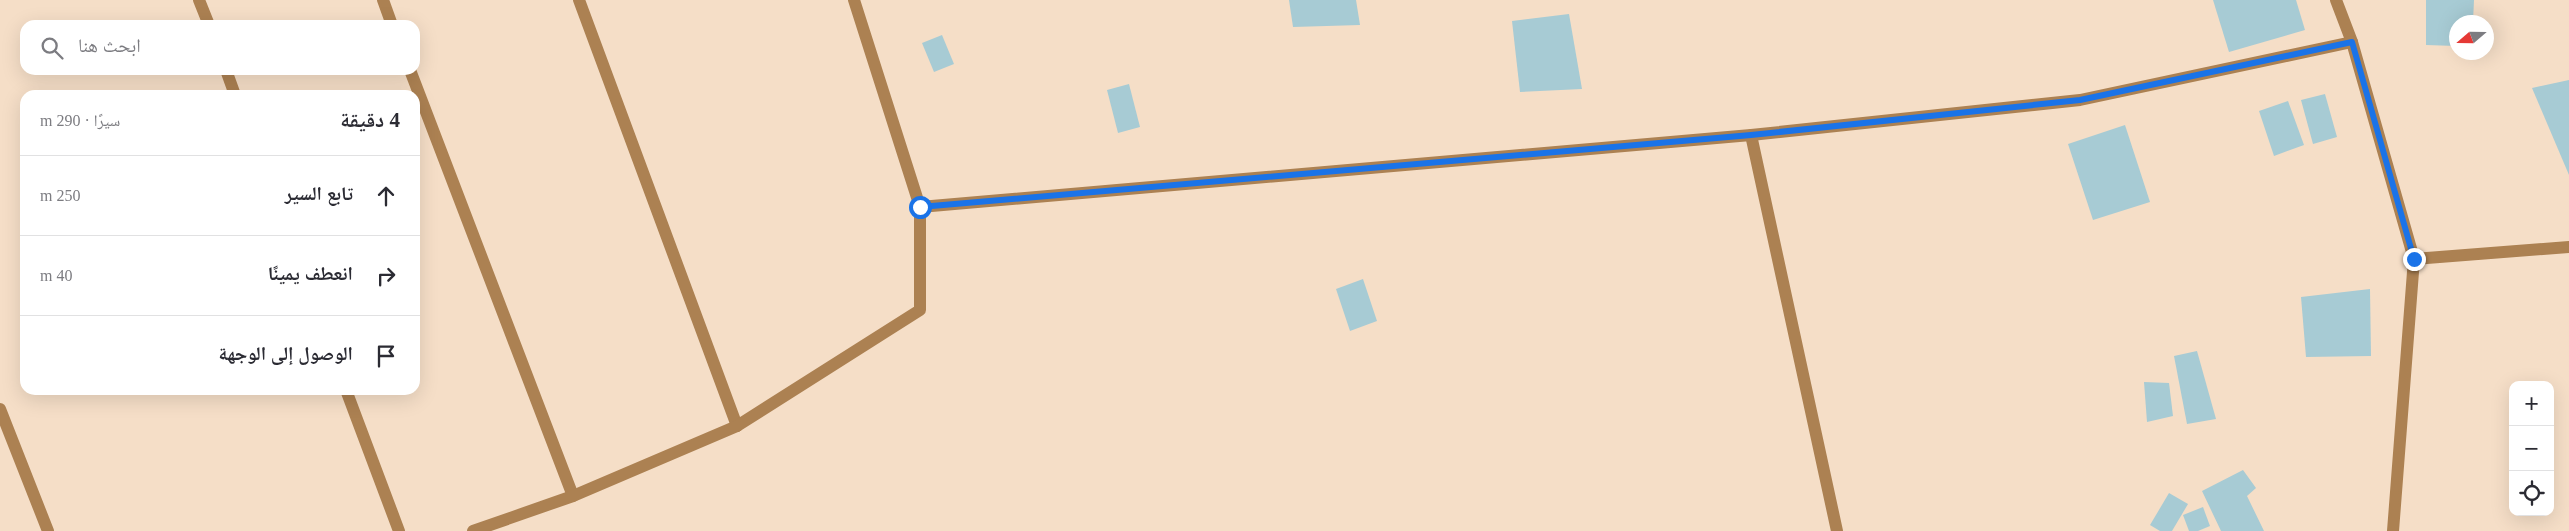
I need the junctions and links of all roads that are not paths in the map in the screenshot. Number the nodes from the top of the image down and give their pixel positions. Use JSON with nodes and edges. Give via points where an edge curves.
{"nodes":[{"id":1,"x":199,"y":0,"type":"edge"},
{"id":2,"x":383,"y":0,"type":"edge"},
{"id":3,"x":579,"y":0,"type":"edge"},
{"id":4,"x":854,"y":0,"type":"edge"},
{"id":5,"x":2336,"y":0,"type":"edge"},
{"id":6,"x":207,"y":20,"type":"edge"},
{"id":7,"x":390,"y":20,"type":"edge"},
{"id":8,"x":2352,"y":42,"type":"junction"},
{"id":9,"x":228,"y":75,"type":"edge"},
{"id":10,"x":412,"y":75,"type":"edge"},
{"id":11,"x":233,"y":90,"type":"edge"},
{"id":12,"x":418,"y":90,"type":"edge"},
{"id":13,"x":420,"y":96,"type":"edge"},
{"id":14,"x":1751,"y":135,"type":"junction"},
{"id":15,"x":920,"y":207,"type":"junction"},
{"id":16,"x":2569,"y":247,"type":"edge"},
{"id":17,"x":2414,"y":259,"type":"junction"},
{"id":18,"x":348,"y":395,"type":"edge"},
{"id":19,"x":0,"y":409,"type":"edge"},
{"id":20,"x":737,"y":426,"type":"junction"},
{"id":21,"x":573,"y":496,"type":"junction"},
{"id":22,"x":48,"y":531,"type":"edge"},
{"id":23,"x":399,"y":531,"type":"edge"},
{"id":24,"x":474,"y":531,"type":"edge"},
{"id":25,"x":1838,"y":531,"type":"edge"},
{"id":26,"x":2393,"y":531,"type":"edge"}],
"edges":[{"from":1,"to":6,"type":"street"},
{"from":2,"to":7,"type":"street"},
{"from":3,"to":20,"type":"street"},
{"from":4,"to":15,"type":"street"},
{"from":5,"to":8,"type":"street"},
{"from":8,"to":14,"type":"street","via":[[2080,100]]},
{"from":8,"to":17,"type":"street"},
{"from":9,"to":11,"type":"street"},
{"from":10,"to":12,"type":"street"},
{"from":13,"to":21,"type":"street"},
{"from":14,"to":15,"type":"street"},
{"from":14,"to":25,"type":"street"},
{"from":15,"to":20,"type":"street","via":[[920,310]]},
{"from":16,"to":17,"type":"street"},
{"from":17,"to":26,"type":"street"},
{"from":18,"to":23,"type":"street"},
{"from":19,"to":22,"type":"street"},
{"from":20,"to":21,"type":"street"},
{"from":21,"to":24,"type":"street"}]}
